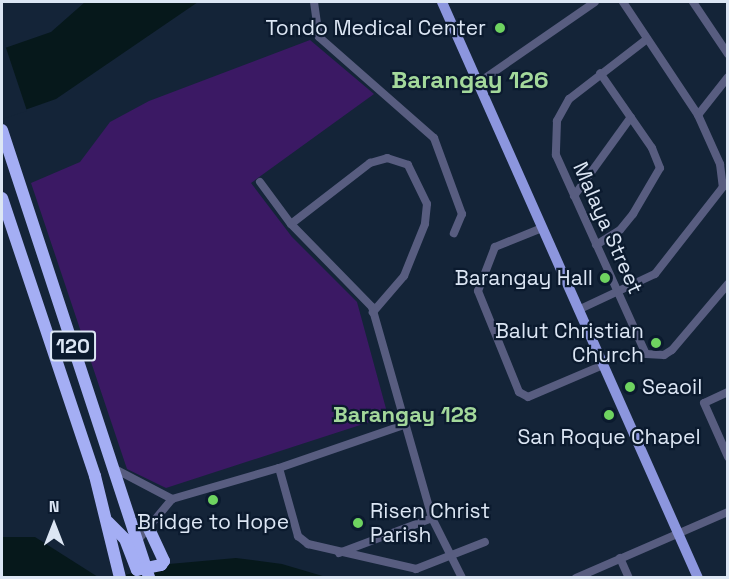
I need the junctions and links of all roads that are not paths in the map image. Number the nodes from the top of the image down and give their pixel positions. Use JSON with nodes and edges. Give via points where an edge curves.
{"nodes":[{"id":1,"x":314,"y":2,"type":"edge"},
{"id":2,"x":442,"y":2,"type":"edge"},
{"id":3,"x":595,"y":2,"type":"edge"},
{"id":4,"x":623,"y":2,"type":"edge"},
{"id":5,"x":693,"y":2,"type":"edge"},
{"id":6,"x":647,"y":39,"type":"junction"},
{"id":7,"x":728,"y":54,"type":"edge"},
{"id":8,"x":600,"y":73,"type":"junction"},
{"id":9,"x":728,"y":77,"type":"edge"},
{"id":10,"x":478,"y":83,"type":"junction"},
{"id":11,"x":698,"y":115,"type":"junction"},
{"id":12,"x":631,"y":117,"type":"junction"},
{"id":13,"x":2,"y":130,"type":"edge"},
{"id":14,"x":260,"y":182,"type":"dead end"},
{"id":15,"x":725,"y":184,"type":"edge"},
{"id":16,"x":574,"y":196,"type":"junction"},
{"id":17,"x":2,"y":198,"type":"edge"},
{"id":18,"x":291,"y":224,"type":"junction"},
{"id":19,"x":542,"y":228,"type":"junction"},
{"id":20,"x":454,"y":233,"type":"dead end"},
{"id":21,"x":596,"y":245,"type":"junction"},
{"id":22,"x":728,"y":284,"type":"edge"},
{"id":23,"x":617,"y":293,"type":"junction"},
{"id":24,"x":578,"y":310,"type":"junction"},
{"id":25,"x":373,"y":312,"type":"junction"},
{"id":26,"x":603,"y":365,"type":"junction"},
{"id":27,"x":728,"y":392,"type":"edge"},
{"id":28,"x":404,"y":425,"type":"junction"},
{"id":29,"x":728,"y":457,"type":"edge"},
{"id":30,"x":113,"y":468,"type":"junction"},
{"id":31,"x":279,"y":468,"type":"junction"},
{"id":32,"x":172,"y":499,"type":"junction"},
{"id":33,"x":728,"y":512,"type":"edge"},
{"id":34,"x":432,"y":518,"type":"junction"},
{"id":35,"x":108,"y":522,"type":"junction"},
{"id":36,"x":147,"y":525,"type":"junction"},
{"id":37,"x":678,"y":533,"type":"junction"},
{"id":38,"x":138,"y":540,"type":"junction"},
{"id":39,"x":485,"y":542,"type":"dead end"},
{"id":40,"x":339,"y":553,"type":"junction"},
{"id":41,"x":451,"y":556,"type":"junction"},
{"id":42,"x":620,"y":558,"type":"junction"},
{"id":43,"x":120,"y":575,"type":"edge"},
{"id":44,"x":579,"y":577,"type":"edge"},
{"id":45,"x":149,"y":578,"type":"edge"},
{"id":46,"x":462,"y":578,"type":"edge"},
{"id":47,"x":629,"y":578,"type":"edge"},
{"id":48,"x":698,"y":578,"type":"edge"}],
"edges":[{"from":1,"to":20,"type":"street","via":[[319,37],[434,138],[462,214]]},
{"from":2,"to":10,"type":"main road"},
{"from":3,"to":10,"type":"street"},
{"from":4,"to":6,"type":"street"},
{"from":5,"to":7,"type":"street"},
{"from":6,"to":8,"type":"street","name":"Malaya Street"},
{"from":6,"to":11,"type":"street"},
{"from":8,"to":12,"type":"street"},
{"from":8,"to":16,"type":"street","name":"Malaya Street","via":[[569,99],[556,121],[556,155]]},
{"from":9,"to":11,"type":"street"},
{"from":10,"to":19,"type":"main road"},
{"from":11,"to":15,"type":"street"},
{"from":12,"to":16,"type":"street"},
{"from":12,"to":21,"type":"street","via":[[660,168],[620,230]]},
{"from":13,"to":30,"type":"highway","number":"120"},
{"from":14,"to":18,"type":"street"},
{"from":15,"to":23,"type":"street","via":[[666,263],[655,274]]},
{"from":16,"to":21,"type":"street","name":"Malaya Street"},
{"from":17,"to":35,"type":"highway","number":"120"},
{"from":18,"to":25,"type":"street","via":[[365,297]]},
{"from":18,"to":25,"type":"street","via":[[370,163],[387,158],[408,165],[427,204],[425,224],[404,276]]},
{"from":19,"to":24,"type":"main road"},
{"from":19,"to":26,"type":"street","via":[[495,247],[477,291],[519,392],[528,397]]},
{"from":21,"to":23,"type":"street","name":"Malaya Street"},
{"from":22,"to":23,"type":"street","name":"Malaya Street","via":[[672,350],[655,357],[641,348]]},
{"from":23,"to":24,"type":"street"},
{"from":24,"to":26,"type":"main road"},
{"from":25,"to":28,"type":"street"},
{"from":26,"to":37,"type":"main road"},
{"from":27,"to":29,"type":"street","via":[[704,403]]},
{"from":28,"to":31,"type":"street"},
{"from":28,"to":34,"type":"street"},
{"from":30,"to":32,"type":"street"},
{"from":30,"to":38,"type":"highway","number":"120"},
{"from":31,"to":32,"type":"street"},
{"from":31,"to":40,"type":"street","via":[[298,536],[308,544]]},
{"from":32,"to":36,"type":"street"},
{"from":33,"to":37,"type":"street"},
{"from":34,"to":40,"type":"street"},
{"from":34,"to":41,"type":"street"},
{"from":35,"to":36,"type":"highway","via":[[125,539],[137,570],[164,561]]},
{"from":35,"to":43,"type":"highway","number":"120"},
{"from":36,"to":38,"type":"street"},
{"from":37,"to":42,"type":"street"},
{"from":37,"to":48,"type":"main road"},
{"from":38,"to":45,"type":"highway","number":"120"},
{"from":39,"to":41,"type":"street"},
{"from":40,"to":41,"type":"street","via":[[416,569]]},
{"from":41,"to":46,"type":"street"},
{"from":42,"to":44,"type":"street"},
{"from":42,"to":47,"type":"street"}]}
